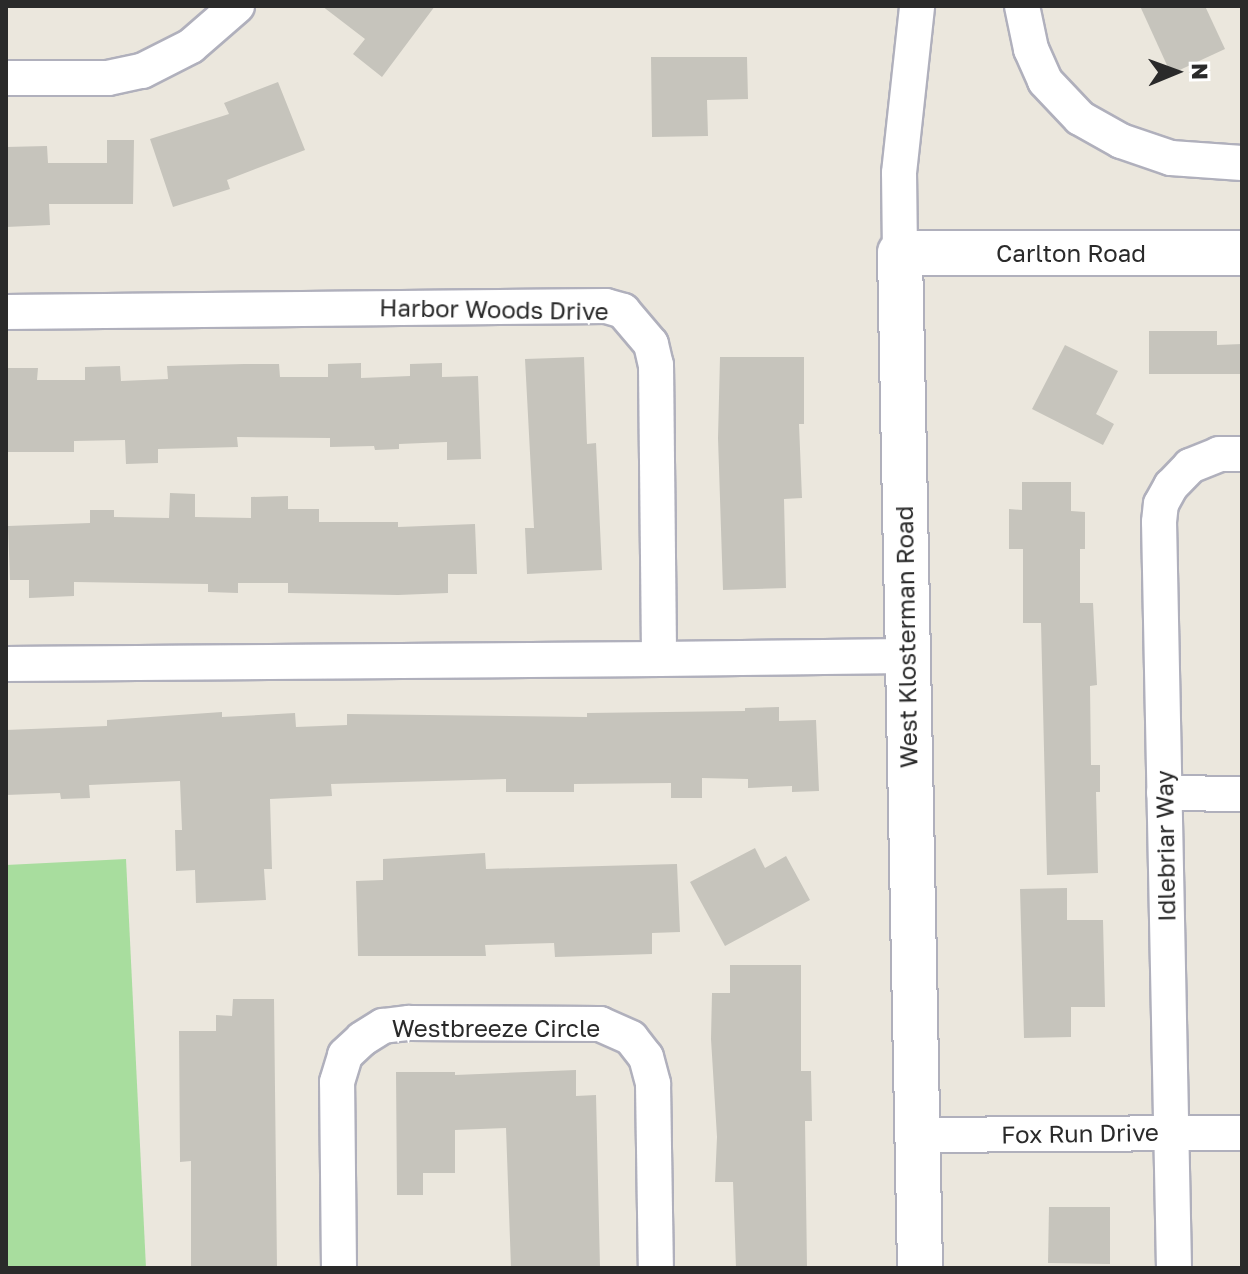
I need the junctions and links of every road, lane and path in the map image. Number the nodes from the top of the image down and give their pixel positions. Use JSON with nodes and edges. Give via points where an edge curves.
{"nodes":[{"id":1,"x":237,"y":6,"type":"edge"},
{"id":2,"x":917,"y":6,"type":"edge"},
{"id":3,"x":1022,"y":6,"type":"edge"},
{"id":4,"x":6,"y":78,"type":"edge"},
{"id":5,"x":1242,"y":163,"type":"edge"},
{"id":6,"x":900,"y":253,"type":"junction"},
{"id":7,"x":1242,"y":253,"type":"edge"},
{"id":8,"x":6,"y":312,"type":"edge"},
{"id":9,"x":1230,"y":454,"type":"edge"},
{"id":10,"x":906,"y":656,"type":"junction"},
{"id":11,"x":659,"y":659,"type":"junction"},
{"id":12,"x":6,"y":664,"type":"edge"},
{"id":13,"x":1164,"y":793,"type":"junction"},
{"id":14,"x":1242,"y":794,"type":"edge"},
{"id":15,"x":1170,"y":1131,"type":"junction"},
{"id":16,"x":1242,"y":1133,"type":"edge"},
{"id":17,"x":917,"y":1135,"type":"junction"},
{"id":18,"x":339,"y":1268,"type":"edge"},
{"id":19,"x":656,"y":1268,"type":"edge"},
{"id":20,"x":920,"y":1268,"type":"edge"},
{"id":21,"x":1174,"y":1268,"type":"edge"}],
"edges":[{"from":1,"to":4,"type":"street","via":[[212,32],[159,63],[123,75]]},
{"from":2,"to":6,"type":"street","name":"West Klosterman Road","via":[[899,173]]},
{"from":3,"to":5,"type":"street","via":[[1027,38],[1045,81],[1080,118],[1121,141],[1171,158]]},
{"from":6,"to":7,"type":"street","name":"Carlton Road"},
{"from":6,"to":10,"type":"street","name":"West Klosterman Road"},
{"from":8,"to":11,"type":"street","name":"Harbor Woods Drive","via":[[606,306],[623,311],[651,344],[656,365]]},
{"from":9,"to":13,"type":"street","name":"Idlebriar Way","via":[[1205,458],[1179,476],[1161,504]]},
{"from":10,"to":11,"type":"street"},
{"from":10,"to":17,"type":"street","name":"West Klosterman Road"},
{"from":11,"to":12,"type":"street"},
{"from":13,"to":14,"type":"street"},
{"from":13,"to":15,"type":"street","name":"Idlebriar Way"},
{"from":15,"to":16,"type":"street","name":"Fox Run Drive"},
{"from":15,"to":17,"type":"street","name":"Fox Run Drive"},
{"from":15,"to":21,"type":"street","name":"Idlebriar Way"},
{"from":17,"to":20,"type":"street","name":"West Klosterman Road"},
{"from":18,"to":19,"type":"street","name":"Westbreeze Circle","via":[[335,1106],[345,1055],[383,1026],[440,1023],[600,1024],[631,1038],[646,1057],[653,1084]]}]}
